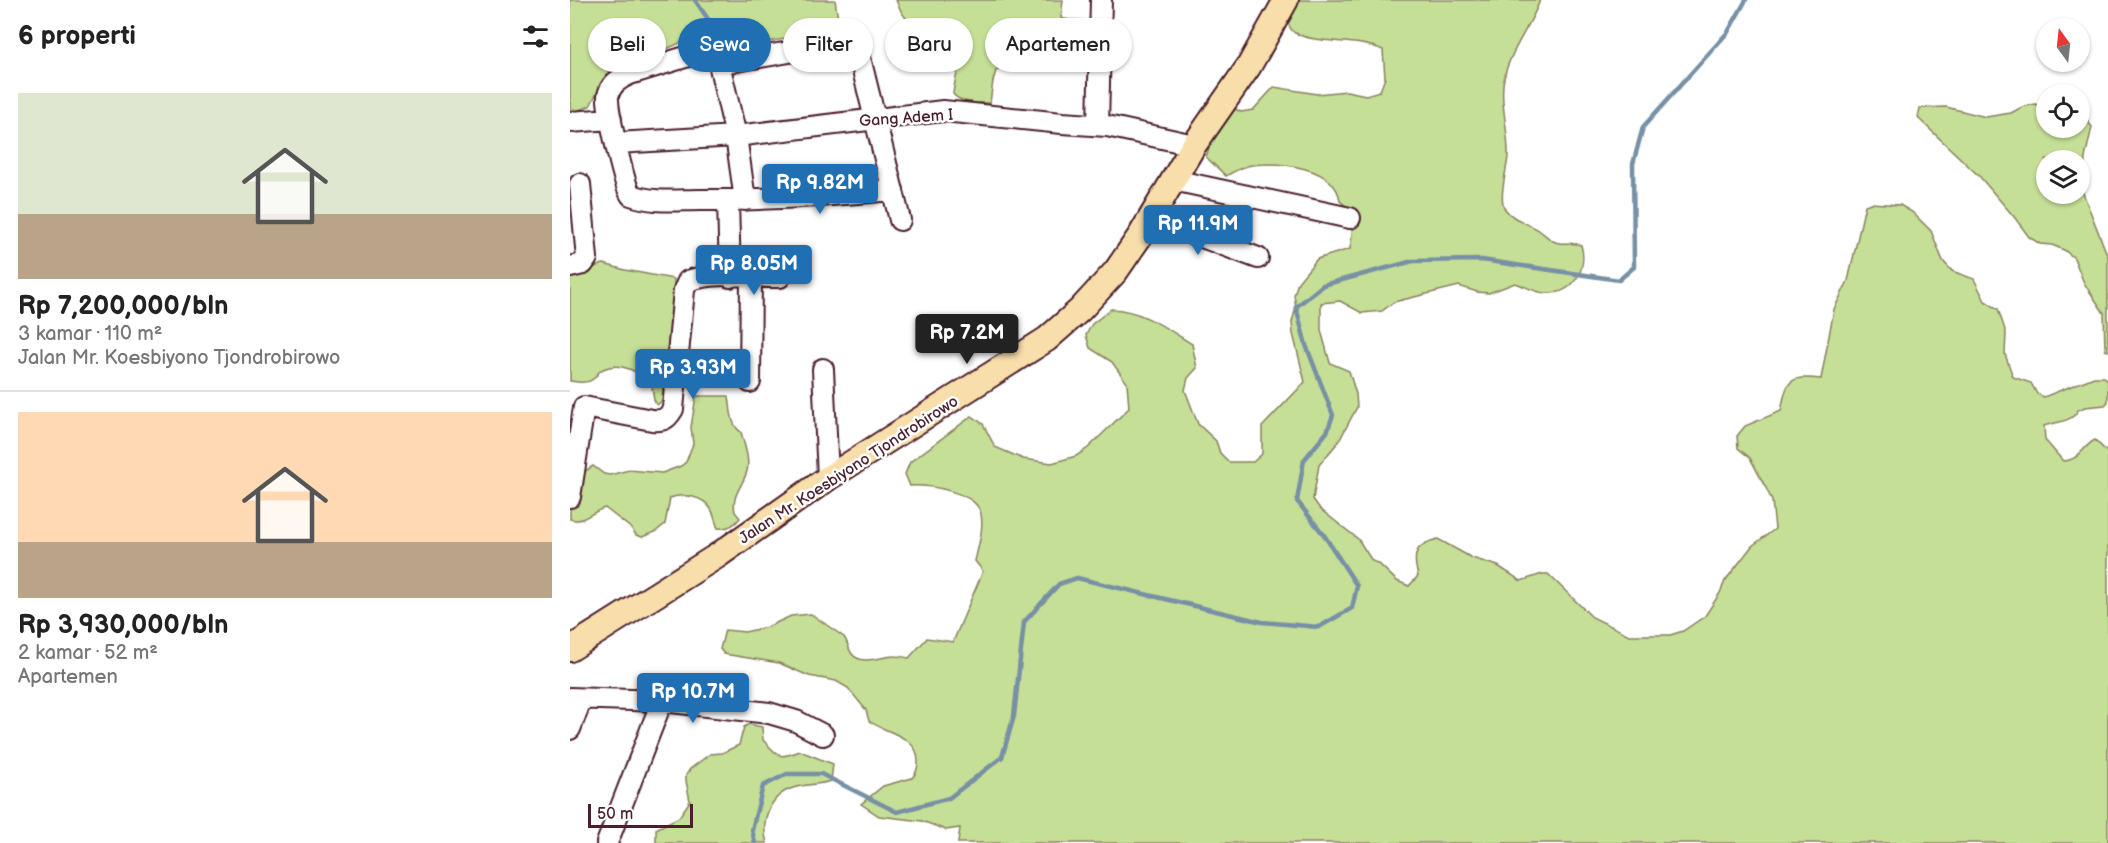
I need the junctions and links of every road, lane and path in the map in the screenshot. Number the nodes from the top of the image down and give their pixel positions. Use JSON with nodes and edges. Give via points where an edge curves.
{"nodes":[{"id":1,"x":1101,"y":0,"type":"edge"},
{"id":2,"x":1286,"y":0,"type":"edge"},
{"id":3,"x":771,"y":54,"type":"edge"},
{"id":4,"x":678,"y":60,"type":"edge"},
{"id":5,"x":721,"y":72,"type":"edge"},
{"id":6,"x":611,"y":118,"type":"junction"},
{"id":7,"x":875,"y":118,"type":"junction"},
{"id":8,"x":570,"y":122,"type":"edge"},
{"id":9,"x":1098,"y":125,"type":"junction"},
{"id":10,"x":736,"y":136,"type":"junction"},
{"id":11,"x":617,"y":143,"type":"junction"},
{"id":12,"x":1194,"y":145,"type":"junction"},
{"id":13,"x":1173,"y":180,"type":"junction"},
{"id":14,"x":580,"y":183,"type":"dead end"},
{"id":15,"x":893,"y":189,"type":"junction"},
{"id":16,"x":736,"y":200,"type":"junction"},
{"id":17,"x":1151,"y":218,"type":"junction"},
{"id":18,"x":1350,"y":218,"type":"dead end"},
{"id":19,"x":900,"y":220,"type":"dead end"},
{"id":20,"x":1258,"y":258,"type":"dead end"},
{"id":21,"x":570,"y":267,"type":"edge"},
{"id":22,"x":730,"y":276,"type":"junction"},
{"id":23,"x":751,"y":277,"type":"junction"},
{"id":24,"x":780,"y":277,"type":"dead end"},
{"id":25,"x":823,"y":369,"type":"dead end"},
{"id":26,"x":750,"y":382,"type":"dead end"},
{"id":27,"x":828,"y":478,"type":"junction"},
{"id":28,"x":570,"y":497,"type":"edge"},
{"id":29,"x":570,"y":649,"type":"edge"},
{"id":30,"x":576,"y":699,"type":"edge"},
{"id":31,"x":662,"y":701,"type":"junction"},
{"id":32,"x":570,"y":729,"type":"edge"},
{"id":33,"x":823,"y":735,"type":"dead end"},
{"id":34,"x":607,"y":843,"type":"edge"}],
"edges":[{"from":1,"to":9,"type":"street"},
{"from":2,"to":12,"type":"main road","name":"Jalan Mr. Koesbiyono Tjondrobirowo","via":[[1249,66]]},
{"from":3,"to":7,"type":"street","via":[[843,44],[859,54]]},
{"from":4,"to":6,"type":"street","via":[[619,79],[608,96]]},
{"from":5,"to":10,"type":"street"},
{"from":6,"to":8,"type":"street"},
{"from":6,"to":11,"type":"street"},
{"from":7,"to":9,"type":"street","name":"Gang Adem I","via":[[943,111]]},
{"from":7,"to":10,"type":"street","name":"Gang Adem I"},
{"from":7,"to":15,"type":"street"},
{"from":9,"to":12,"type":"street","name":"Gang Adem I"},
{"from":10,"to":11,"type":"street","name":"Gang Adem I"},
{"from":10,"to":16,"type":"street"},
{"from":11,"to":16,"type":"street","via":[[625,185],[631,195],[649,200]]},
{"from":12,"to":13,"type":"main road","name":"Jalan Mr. Koesbiyono Tjondrobirowo"},
{"from":13,"to":17,"type":"main road","name":"Jalan Mr. Koesbiyono Tjondrobirowo"},
{"from":13,"to":18,"type":"street"},
{"from":14,"to":21,"type":"street","via":[[587,258],[583,264]]},
{"from":15,"to":16,"type":"street"},
{"from":15,"to":19,"type":"street"},
{"from":16,"to":22,"type":"street"},
{"from":17,"to":20,"type":"street"},
{"from":17,"to":27,"type":"main road","name":"Jalan Mr. Koesbiyono Tjondrobirowo","via":[[1116,271],[1047,339]]},
{"from":22,"to":23,"type":"street"},
{"from":22,"to":28,"type":"street","via":[[688,281],[684,290],[673,409],[668,417],[652,420],[584,407]]},
{"from":23,"to":24,"type":"street"},
{"from":23,"to":26,"type":"street"},
{"from":25,"to":27,"type":"street"},
{"from":27,"to":29,"type":"main road","name":"Jalan Mr. Koesbiyono Tjondrobirowo","via":[[708,562]]},
{"from":30,"to":31,"type":"street"},
{"from":30,"to":32,"type":"street"},
{"from":31,"to":33,"type":"street","via":[[778,715]]},
{"from":31,"to":34,"type":"street"}]}
